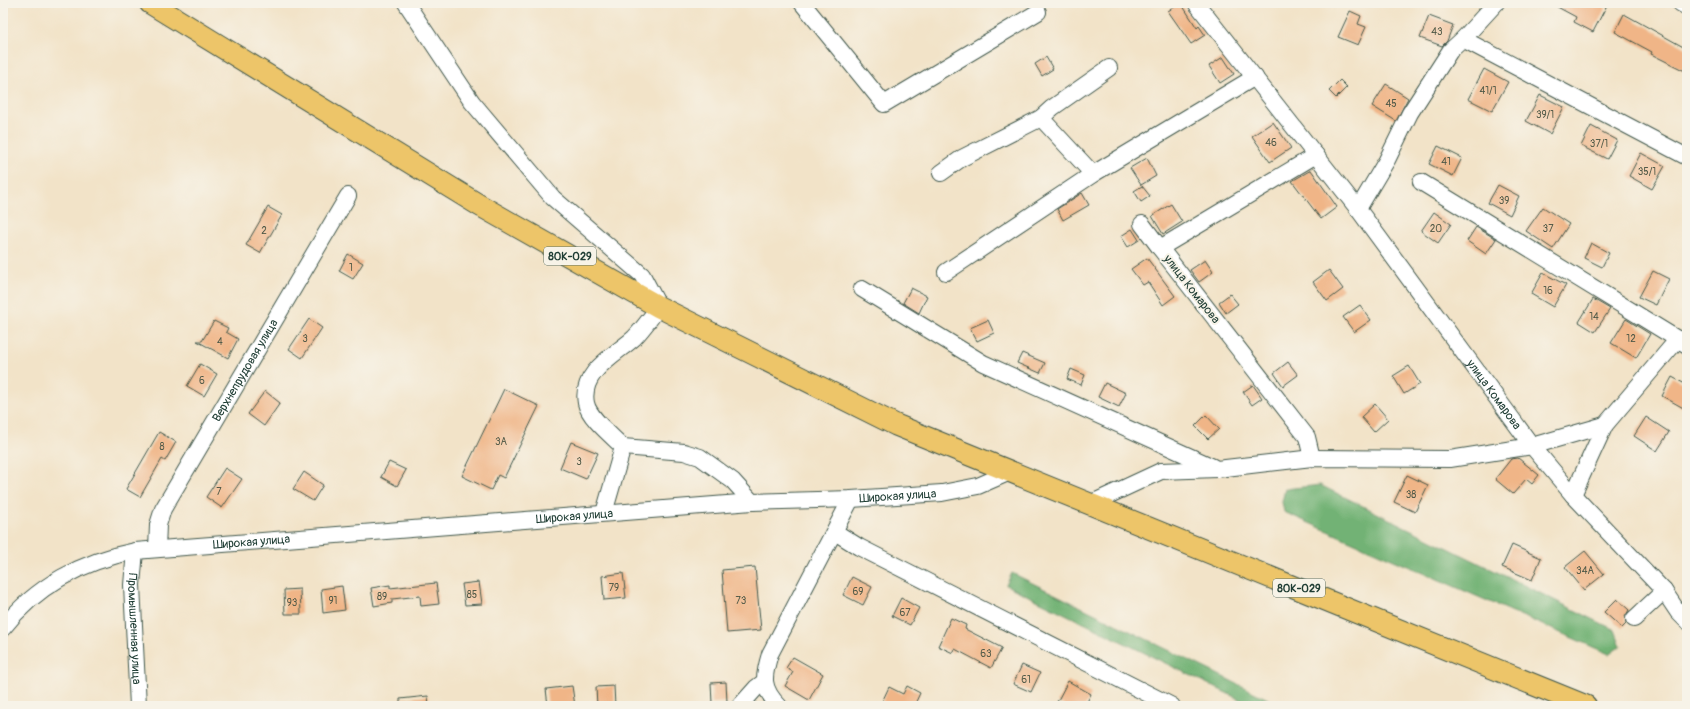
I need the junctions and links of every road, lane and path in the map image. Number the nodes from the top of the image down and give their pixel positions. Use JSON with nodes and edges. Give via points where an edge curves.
{"nodes":[{"id":1,"x":150,"y":3,"type":"edge"},
{"id":2,"x":406,"y":3,"type":"edge"},
{"id":3,"x":1196,"y":3,"type":"edge"},
{"id":4,"x":1496,"y":3,"type":"edge"},
{"id":5,"x":1680,"y":3,"type":"edge"},
{"id":6,"x":805,"y":4,"type":"edge"},
{"id":7,"x":1687,"y":7,"type":"edge"},
{"id":8,"x":1038,"y":12,"type":"dead end"},
{"id":9,"x":1463,"y":39,"type":"junction"},
{"id":10,"x":1110,"y":68,"type":"dead end"},
{"id":11,"x":1255,"y":77,"type":"junction"},
{"id":12,"x":1041,"y":118,"type":"junction"},
{"id":13,"x":1316,"y":155,"type":"junction"},
{"id":14,"x":1687,"y":156,"type":"edge"},
{"id":15,"x":941,"y":173,"type":"dead end"},
{"id":16,"x":1093,"y":174,"type":"junction"},
{"id":17,"x":1421,"y":182,"type":"dead end"},
{"id":18,"x":348,"y":196,"type":"dead end"},
{"id":19,"x":1358,"y":209,"type":"junction"},
{"id":20,"x":1142,"y":224,"type":"dead end"},
{"id":21,"x":1160,"y":248,"type":"junction"},
{"id":22,"x":946,"y":272,"type":"dead end"},
{"id":23,"x":862,"y":289,"type":"dead end"},
{"id":24,"x":659,"y":307,"type":"junction"},
{"id":25,"x":1683,"y":342,"type":"edge"},
{"id":26,"x":1605,"y":425,"type":"junction"},
{"id":27,"x":1532,"y":446,"type":"junction"},
{"id":28,"x":623,"y":447,"type":"junction"},
{"id":29,"x":1312,"y":458,"type":"junction"},
{"id":30,"x":1216,"y":469,"type":"junction"},
{"id":31,"x":1010,"y":472,"type":"junction"},
{"id":32,"x":1573,"y":495,"type":"junction"},
{"id":33,"x":851,"y":500,"type":"junction"},
{"id":34,"x":752,"y":502,"type":"junction"},
{"id":35,"x":1090,"y":504,"type":"junction"},
{"id":36,"x":604,"y":513,"type":"junction"},
{"id":37,"x":835,"y":532,"type":"junction"},
{"id":38,"x":157,"y":549,"type":"junction"},
{"id":39,"x":135,"y":551,"type":"junction"},
{"id":40,"x":1664,"y":591,"type":"junction"},
{"id":41,"x":1634,"y":619,"type":"dead end"},
{"id":42,"x":1687,"y":621,"type":"edge"},
{"id":43,"x":3,"y":628,"type":"edge"},
{"id":44,"x":764,"y":682,"type":"junction"},
{"id":45,"x":138,"y":706,"type":"edge"},
{"id":46,"x":740,"y":706,"type":"edge"},
{"id":47,"x":779,"y":706,"type":"edge"},
{"id":48,"x":1172,"y":706,"type":"edge"},
{"id":49,"x":1586,"y":706,"type":"edge"}],
"edges":[{"from":1,"to":24,"type":"main road","number":"80К-029","via":[[479,205]]},
{"from":2,"to":24,"type":"street","via":[[472,102],[553,198],[642,275]]},
{"from":3,"to":11,"type":"street","name":"улица Комарова"},
{"from":4,"to":9,"type":"street"},
{"from":5,"to":7,"type":"street"},
{"from":6,"to":8,"type":"street","via":[[884,104]]},
{"from":9,"to":14,"type":"street"},
{"from":9,"to":19,"type":"street","via":[[1450,51],[1410,113],[1388,160]]},
{"from":10,"to":12,"type":"street"},
{"from":11,"to":13,"type":"street","name":"улица Комарова"},
{"from":11,"to":16,"type":"street"},
{"from":12,"to":15,"type":"street","via":[[962,158]]},
{"from":12,"to":16,"type":"street"},
{"from":13,"to":19,"type":"street","name":"улица Комарова"},
{"from":13,"to":21,"type":"street","name":"улица Комарова"},
{"from":16,"to":22,"type":"street"},
{"from":17,"to":25,"type":"street"},
{"from":18,"to":38,"type":"street","name":"Верхнепрудовая улица","via":[[163,509],[158,525]]},
{"from":19,"to":27,"type":"street","name":"улица Комарова"},
{"from":20,"to":21,"type":"street"},
{"from":21,"to":29,"type":"street","name":"улица Комарова","via":[[1307,437]]},
{"from":23,"to":30,"type":"street","via":[[983,363]]},
{"from":24,"to":28,"type":"street","via":[[636,336],[601,364],[592,375],[587,389],[586,404],[594,419]]},
{"from":24,"to":31,"type":"main road","number":"80К-029","via":[[896,425]]},
{"from":25,"to":26,"type":"street"},
{"from":26,"to":27,"type":"street"},
{"from":26,"to":32,"type":"street"},
{"from":27,"to":29,"type":"street","via":[[1450,459]]},
{"from":27,"to":32,"type":"street","name":"улица Комарова"},
{"from":28,"to":34,"type":"street","via":[[684,452],[700,457],[733,481]]},
{"from":28,"to":36,"type":"street"},
{"from":29,"to":30,"type":"street"},
{"from":30,"to":35,"type":"street","via":[[1162,471]]},
{"from":31,"to":33,"type":"street","name":"Широкая улица","via":[[978,486],[942,493]]},
{"from":31,"to":35,"type":"main road","number":"80К-029"},
{"from":32,"to":40,"type":"street","name":"улица Комарова"},
{"from":33,"to":34,"type":"street","name":"Широкая улица"},
{"from":33,"to":37,"type":"street"},
{"from":34,"to":36,"type":"street","name":"Широкая улица"},
{"from":35,"to":49,"type":"main road","number":"80К-029"},
{"from":36,"to":38,"type":"street","name":"Широкая улица"},
{"from":37,"to":44,"type":"street","via":[[770,654]]},
{"from":37,"to":48,"type":"street","via":[[859,547]]},
{"from":38,"to":39,"type":"street","name":"Широкая улица"},
{"from":39,"to":43,"type":"street","via":[[113,555],[62,577],[13,614]]},
{"from":39,"to":45,"type":"street","name":"Промышленная улица","via":[[132,586]]},
{"from":40,"to":41,"type":"street"},
{"from":40,"to":42,"type":"street","name":"улица Комарова"},
{"from":44,"to":46,"type":"street"},
{"from":44,"to":47,"type":"street","via":[[768,693]]}]}
